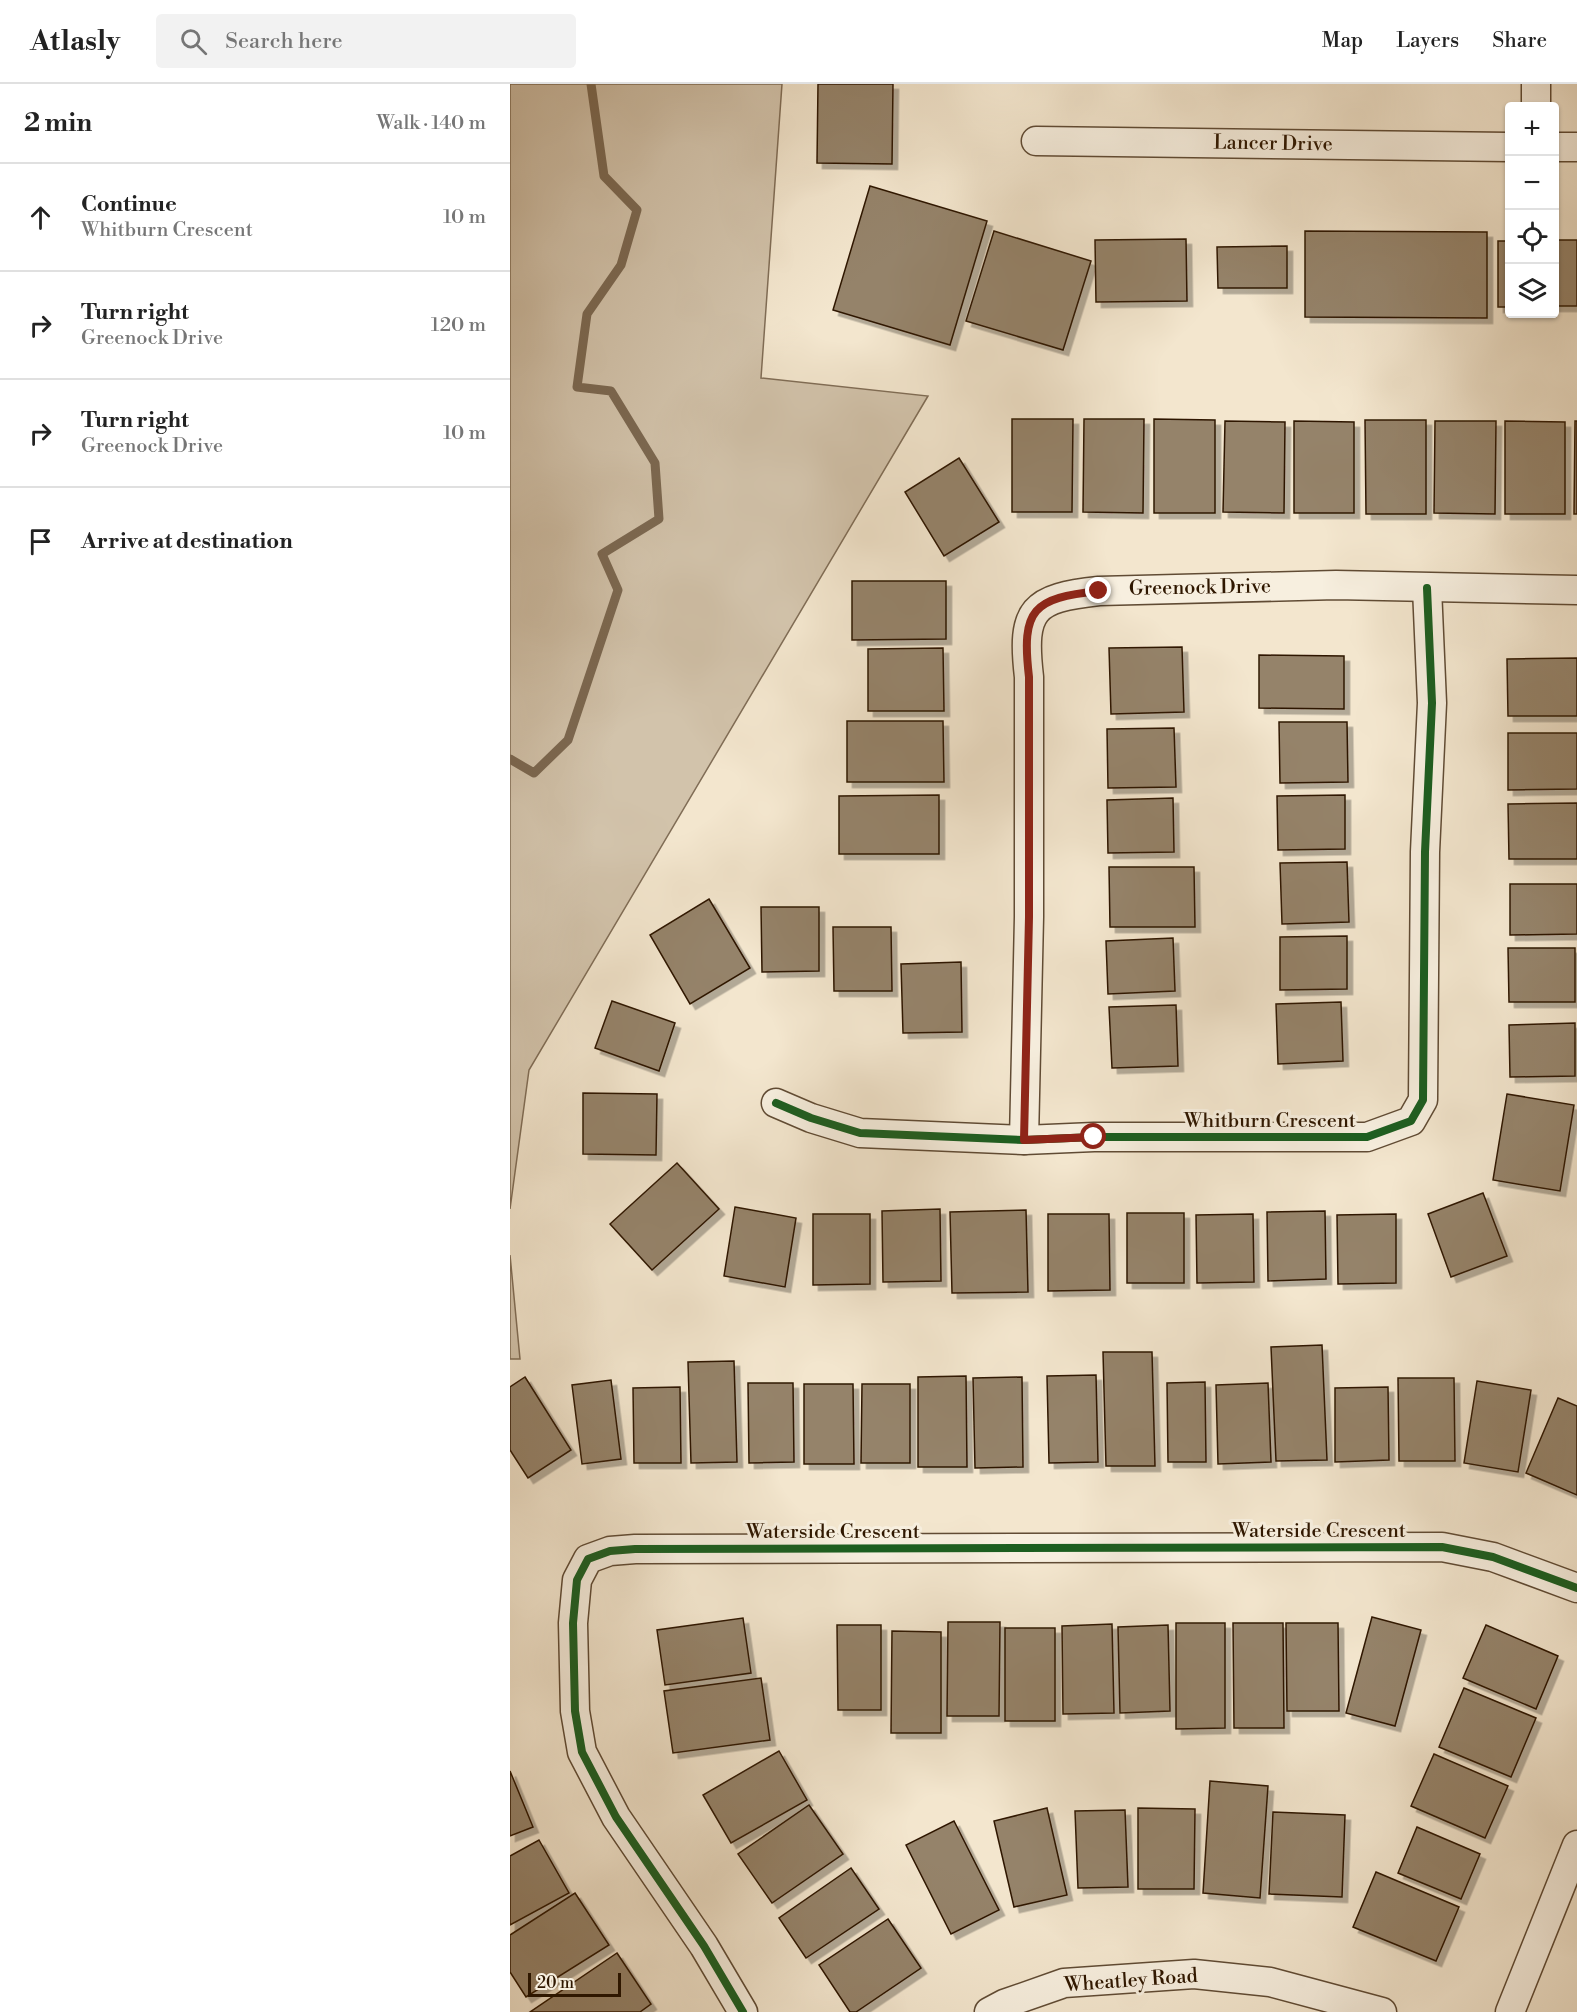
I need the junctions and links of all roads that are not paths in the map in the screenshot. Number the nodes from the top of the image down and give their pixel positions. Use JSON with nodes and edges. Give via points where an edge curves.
{"nodes":[{"id":1,"x":1536,"y":84,"type":"edge"},
{"id":2,"x":1536,"y":102,"type":"edge"},
{"id":3,"x":1036,"y":141,"type":"dead end"},
{"id":4,"x":1505,"y":147,"type":"edge"},
{"id":5,"x":1559,"y":147,"type":"edge"},
{"id":6,"x":1577,"y":147,"type":"edge"},
{"id":7,"x":1428,"y":588,"type":"junction"},
{"id":8,"x":1577,"y":590,"type":"edge"},
{"id":9,"x":776,"y":1103,"type":"dead end"},
{"id":10,"x":1024,"y":1140,"type":"junction"},
{"id":11,"x":1577,"y":1588,"type":"edge"},
{"id":12,"x":1575,"y":1852,"type":"edge"},
{"id":13,"x":743,"y":2012,"type":"edge"},
{"id":14,"x":989,"y":2012,"type":"edge"},
{"id":15,"x":1382,"y":2012,"type":"edge"},
{"id":16,"x":1510,"y":2012,"type":"edge"}],
"edges":[{"from":1,"to":2,"type":"street"},
{"from":3,"to":4,"type":"street","name":"Lancer Drive"},
{"from":5,"to":6,"type":"street"},
{"from":7,"to":8,"type":"street","name":"Greenock Drive"},
{"from":7,"to":10,"type":"street","name":"Whitburn Crescent","via":[[1432,703],[1425,852],[1423,1100],[1411,1121],[1367,1137]]},
{"from":7,"to":10,"type":"street","name":"Greenock Drive","via":[[1336,585],[1099,591],[1064,594],[1042,603],[1025,642],[1029,677],[1029,917]]},
{"from":9,"to":10,"type":"street","name":"Whitburn Crescent","via":[[860,1133]]},
{"from":11,"to":13,"type":"street","name":"Waterside Crescent","via":[[1493,1557],[1442,1547],[635,1549],[610,1551],[588,1559],[577,1580],[573,1623],[575,1711],[582,1752],[616,1817],[704,1946]]},
{"from":12,"to":16,"type":"street"},
{"from":14,"to":15,"type":"street","name":"Wheatley Road","via":[[1064,1983],[1194,1974],[1270,1982]]}]}
